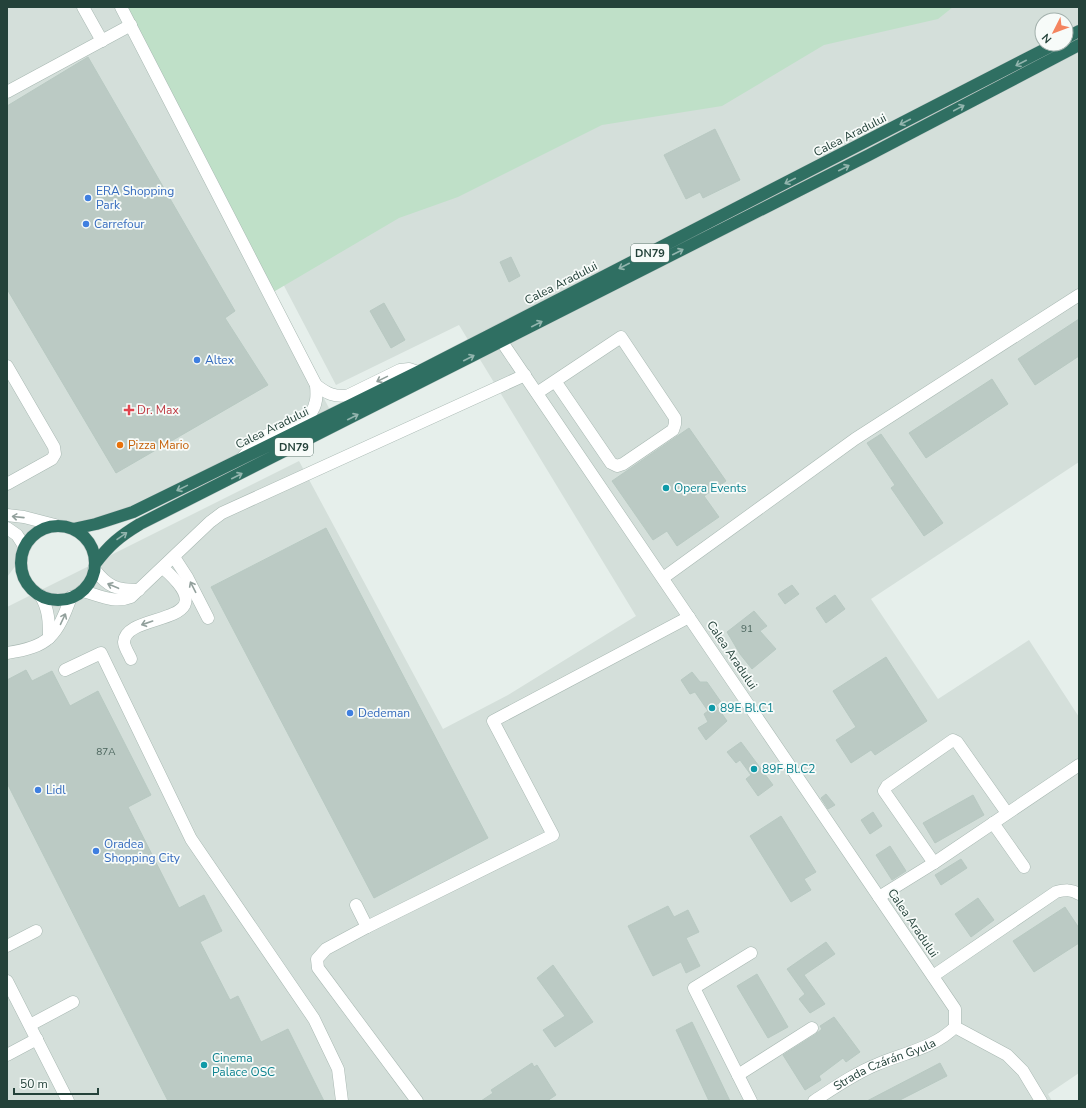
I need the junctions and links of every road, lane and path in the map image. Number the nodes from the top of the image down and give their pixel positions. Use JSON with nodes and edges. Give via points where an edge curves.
{"nodes":[{"id":1,"x":83,"y":7,"type":"edge"},
{"id":2,"x":121,"y":7,"type":"edge"},
{"id":3,"x":131,"y":25,"type":"junction"},
{"id":4,"x":102,"y":41,"type":"junction"},
{"id":5,"x":1079,"y":45,"type":"edge"},
{"id":6,"x":1039,"y":52,"type":"edge"},
{"id":7,"x":7,"y":92,"type":"edge"},
{"id":8,"x":1079,"y":295,"type":"edge"},
{"id":9,"x":502,"y":342,"type":"junction"},
{"id":10,"x":7,"y":366,"type":"edge"},
{"id":11,"x":418,"y":372,"type":"junction"},
{"id":12,"x":524,"y":374,"type":"junction"},
{"id":13,"x":555,"y":381,"type":"junction"},
{"id":14,"x":316,"y":385,"type":"junction"},
{"id":15,"x":537,"y":393,"type":"junction"},
{"id":16,"x":242,"y":458,"type":"junction"},
{"id":17,"x":7,"y":484,"type":"edge"},
{"id":18,"x":7,"y":516,"type":"edge"},
{"id":19,"x":55,"y":525,"type":"junction"},
{"id":20,"x":7,"y":528,"type":"edge"},
{"id":21,"x":73,"y":529,"type":"junction"},
{"id":22,"x":24,"y":546,"type":"junction"},
{"id":23,"x":174,"y":557,"type":"junction"},
{"id":24,"x":95,"y":566,"type":"junction"},
{"id":25,"x":163,"y":568,"type":"junction"},
{"id":26,"x":663,"y":578,"type":"junction"},
{"id":27,"x":139,"y":590,"type":"junction"},
{"id":28,"x":82,"y":591,"type":"junction"},
{"id":29,"x":40,"y":595,"type":"junction"},
{"id":30,"x":71,"y":598,"type":"junction"},
{"id":31,"x":689,"y":617,"type":"junction"},
{"id":32,"x":208,"y":618,"type":"dead end"},
{"id":33,"x":49,"y":638,"type":"junction"},
{"id":34,"x":7,"y":653,"type":"edge"},
{"id":35,"x":131,"y":659,"type":"dead end"},
{"id":36,"x":65,"y":670,"type":"dead end"},
{"id":37,"x":1079,"y":764,"type":"edge"},
{"id":38,"x":1007,"y":813,"type":"junction"},
{"id":39,"x":993,"y":823,"type":"junction"},
{"id":40,"x":934,"y":863,"type":"junction"},
{"id":41,"x":1024,"y":867,"type":"dead end"},
{"id":42,"x":1079,"y":894,"type":"edge"},
{"id":43,"x":879,"y":897,"type":"junction"},
{"id":44,"x":356,"y":905,"type":"dead end"},
{"id":45,"x":367,"y":927,"type":"junction"},
{"id":46,"x":36,"y":931,"type":"dead end"},
{"id":47,"x":7,"y":946,"type":"edge"},
{"id":48,"x":751,"y":953,"type":"dead end"},
{"id":49,"x":933,"y":976,"type":"junction"},
{"id":50,"x":8,"y":987,"type":"edge"},
{"id":51,"x":73,"y":1002,"type":"dead end"},
{"id":52,"x":30,"y":1025,"type":"junction"},
{"id":53,"x":955,"y":1027,"type":"junction"},
{"id":54,"x":812,"y":1028,"type":"dead end"},
{"id":55,"x":37,"y":1039,"type":"junction"},
{"id":56,"x":7,"y":1054,"type":"edge"},
{"id":57,"x":738,"y":1075,"type":"junction"},
{"id":58,"x":68,"y":1101,"type":"edge"},
{"id":59,"x":342,"y":1101,"type":"edge"},
{"id":60,"x":417,"y":1101,"type":"edge"},
{"id":61,"x":751,"y":1101,"type":"edge"},
{"id":62,"x":814,"y":1101,"type":"edge"},
{"id":63,"x":1041,"y":1101,"type":"edge"}],
"edges":[{"from":1,"to":4,"type":"street"},
{"from":2,"to":3,"type":"street"},
{"from":3,"to":4,"type":"street"},
{"from":3,"to":14,"type":"street"},
{"from":4,"to":7,"type":"street"},
{"from":9,"to":5,"type":"highway","number":"DN79","one_way":true,"via":[[876,152]]},
{"from":6,"to":11,"type":"highway","name":"Calea Aradului","number":"DN79","one_way":true},
{"from":8,"to":26,"type":"street","via":[[855,439]]},
{"from":9,"to":12,"type":"street","name":"Calea Aradului"},
{"from":24,"to":9,"type":"highway","number":"DN79","one_way":true,"via":[[106,548],[140,524]]},
{"from":10,"to":17,"type":"street","via":[[54,447],[54,454],[52,459]]},
{"from":11,"to":14,"type":"street","one_way":true,"via":[[400,370],[341,397],[326,393]]},
{"from":11,"to":16,"type":"highway","name":"Calea Aradului","number":"DN79"},
{"from":12,"to":15,"type":"street","name":"Calea Aradului"},
{"from":12,"to":23,"type":"street","via":[[222,513]]},
{"from":13,"to":13,"type":"street","via":[[621,337],[675,418],[676,424],[673,430],[617,466],[612,463]]},
{"from":13,"to":15,"type":"street"},
{"from":14,"to":16,"type":"street","via":[[317,398],[310,414],[259,440]]},
{"from":15,"to":26,"type":"street","name":"Calea Aradului"},
{"from":16,"to":21,"type":"highway","name":"Calea Aradului","number":"DN79","one_way":true,"via":[[133,512]]},
{"from":19,"to":18,"type":"street","one_way":true,"via":[[24,517]]},
{"from":19,"to":21,"type":"highway","name":"Calea Aradului","number":"DN79"},
{"from":19,"to":22,"type":"highway","via":[[38,530]]},
{"from":20,"to":22,"type":"street","via":[[17,535]]},
{"from":21,"to":24,"type":"highway","name":"Calea Aradului","number":"DN79","via":[[89,543],[94,553]]},
{"from":22,"to":29,"type":"highway","via":[[20,566],[23,576]]},
{"from":23,"to":25,"type":"street"},
{"from":32,"to":23,"type":"street","one_way":true,"via":[[188,577]]},
{"from":27,"to":24,"type":"street","one_way":true,"via":[[110,586]]},
{"from":24,"to":28,"type":"highway","number":"DN79","via":[[90,581]]},
{"from":25,"to":27,"type":"street"},
{"from":25,"to":35,"type":"street","one_way":true,"via":[[180,584],[185,600],[182,608],[171,616],[131,629],[124,643]]},
{"from":26,"to":31,"type":"street","name":"Calea Aradului"},
{"from":27,"to":28,"type":"street","via":[[123,601],[114,601]]},
{"from":28,"to":30,"type":"highway","number":"DN79"},
{"from":29,"to":30,"type":"highway","number":"DN79","via":[[50,599]]},
{"from":29,"to":33,"type":"street","via":[[49,618]]},
{"from":33,"to":30,"type":"street","one_way":true,"via":[[58,628]]},
{"from":31,"to":43,"type":"street","name":"Calea Aradului"},
{"from":31,"to":45,"type":"street","via":[[493,721],[553,835]]},
{"from":33,"to":34,"type":"street","via":[[28,650]]},
{"from":36,"to":59,"type":"street","via":[[101,653],[191,839],[314,1019],[338,1069]]},
{"from":37,"to":38,"type":"street"},
{"from":38,"to":39,"type":"street"},
{"from":38,"to":40,"type":"street","via":[[957,742],[953,740],[887,786],[884,791]]},
{"from":39,"to":40,"type":"street"},
{"from":39,"to":41,"type":"street"},
{"from":40,"to":43,"type":"street"},
{"from":42,"to":49,"type":"street","via":[[1065,889],[1056,892]]},
{"from":43,"to":49,"type":"street","name":"Calea Aradului"},
{"from":44,"to":45,"type":"street"},
{"from":45,"to":60,"type":"street","via":[[326,949],[317,959],[318,968]]},
{"from":46,"to":47,"type":"street"},
{"from":48,"to":57,"type":"street","via":[[694,988]]},
{"from":49,"to":53,"type":"street","name":"Calea Aradului","via":[[955,1009]]},
{"from":50,"to":52,"type":"street"},
{"from":51,"to":52,"type":"street"},
{"from":52,"to":55,"type":"street"},
{"from":53,"to":62,"type":"street","name":"Strada Czárán Gyula","via":[[936,1042],[876,1064]]},
{"from":53,"to":63,"type":"street","via":[[1007,1055],[1023,1071]]},
{"from":54,"to":57,"type":"street"},
{"from":55,"to":56,"type":"street"},
{"from":55,"to":58,"type":"street"},
{"from":57,"to":61,"type":"street"}]}
